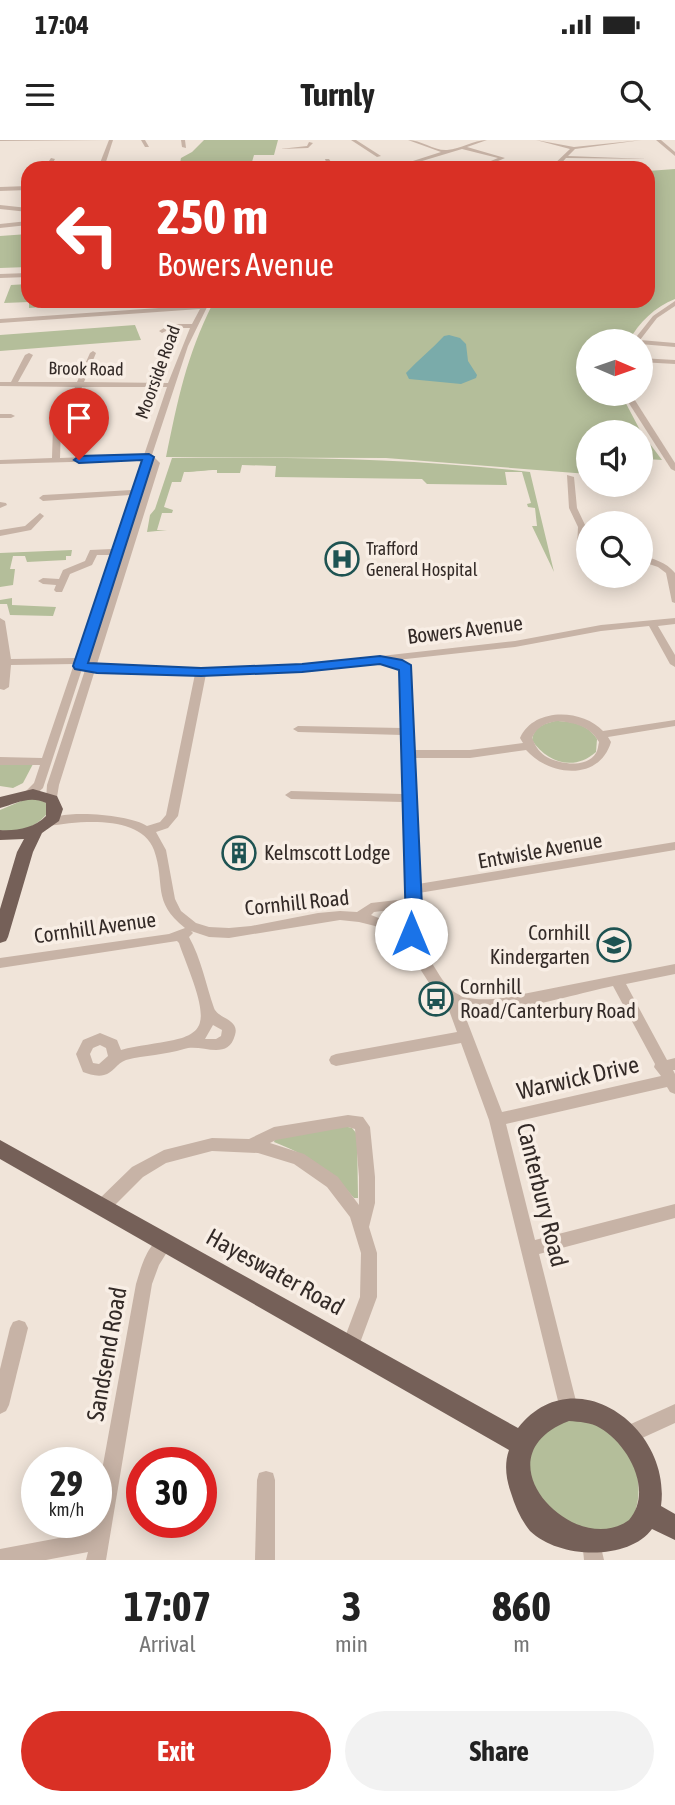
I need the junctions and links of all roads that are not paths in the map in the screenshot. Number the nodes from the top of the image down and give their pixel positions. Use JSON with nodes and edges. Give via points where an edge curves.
{"nodes":[{"id":1,"x":0,"y":140,"type":"edge"},
{"id":2,"x":9,"y":140,"type":"edge"},
{"id":3,"x":103,"y":140,"type":"edge"},
{"id":4,"x":111,"y":140,"type":"edge"},
{"id":5,"x":143,"y":140,"type":"edge"},
{"id":6,"x":183,"y":140,"type":"edge"},
{"id":7,"x":283,"y":140,"type":"edge"},
{"id":8,"x":353,"y":140,"type":"edge"},
{"id":9,"x":410,"y":140,"type":"edge"},
{"id":10,"x":485,"y":140,"type":"edge"},
{"id":11,"x":539,"y":140,"type":"edge"},
{"id":12,"x":590,"y":140,"type":"edge"},
{"id":13,"x":640,"y":140,"type":"edge"},
{"id":14,"x":658,"y":140,"type":"edge"},
{"id":15,"x":45,"y":142,"type":"edge"},
{"id":16,"x":77,"y":143,"type":"edge"},
{"id":17,"x":311,"y":143,"type":"dead end"},
{"id":18,"x":530,"y":144,"type":"dead end"},
{"id":19,"x":598,"y":144,"type":"junction"},
{"id":20,"x":147,"y":146,"type":"dead end"},
{"id":21,"x":461,"y":147,"type":"junction"},
{"id":22,"x":184,"y":148,"type":"dead end"},
{"id":23,"x":282,"y":149,"type":"junction"},
{"id":24,"x":571,"y":149,"type":"junction"},
{"id":25,"x":445,"y":152,"type":"junction"},
{"id":26,"x":149,"y":155,"type":"dead end"},
{"id":27,"x":675,"y":155,"type":"edge"},
{"id":28,"x":3,"y":156,"type":"edge"},
{"id":29,"x":13,"y":156,"type":"dead end"},
{"id":30,"x":379,"y":156,"type":"dead end"},
{"id":31,"x":565,"y":157,"type":"junction"},
{"id":32,"x":624,"y":159,"type":"joint"},
{"id":33,"x":646,"y":159,"type":"dead end"},
{"id":34,"x":104,"y":161,"type":"edge"},
{"id":35,"x":148,"y":161,"type":"edge"},
{"id":36,"x":278,"y":161,"type":"edge"},
{"id":37,"x":416,"y":161,"type":"edge"},
{"id":38,"x":495,"y":161,"type":"edge"},
{"id":39,"x":561,"y":161,"type":"edge"},
{"id":40,"x":21,"y":188,"type":"edge"},
{"id":41,"x":0,"y":189,"type":"edge"},
{"id":42,"x":0,"y":206,"type":"edge"},
{"id":43,"x":21,"y":209,"type":"edge"},
{"id":44,"x":21,"y":224,"type":"edge"},
{"id":45,"x":0,"y":226,"type":"edge"},
{"id":46,"x":21,"y":275,"type":"edge"},
{"id":47,"x":0,"y":276,"type":"edge"},
{"id":48,"x":675,"y":303,"type":"edge"},
{"id":49,"x":158,"y":308,"type":"edge"},
{"id":50,"x":204,"y":308,"type":"edge"},
{"id":51,"x":0,"y":321,"type":"edge"},
{"id":52,"x":194,"y":326,"type":"junction"},
{"id":53,"x":646,"y":329,"type":"edge"},
{"id":54,"x":162,"y":331,"type":"dead end"},
{"id":55,"x":653,"y":343,"type":"edge"},
{"id":56,"x":675,"y":345,"type":"edge"},
{"id":57,"x":93,"y":354,"type":"dead end"},
{"id":58,"x":29,"y":355,"type":"dead end"},
{"id":59,"x":653,"y":361,"type":"edge"},
{"id":60,"x":675,"y":362,"type":"edge"},
{"id":61,"x":14,"y":383,"type":"junction"},
{"id":62,"x":0,"y":384,"type":"edge"},
{"id":63,"x":79,"y":384,"type":"junction"},
{"id":64,"x":171,"y":385,"type":"junction"},
{"id":65,"x":70,"y":406,"type":"dead end"},
{"id":66,"x":634,"y":406,"type":"edge"},
{"id":67,"x":0,"y":416,"type":"edge"},
{"id":68,"x":11,"y":416,"type":"dead end"},
{"id":69,"x":57,"y":426,"type":"dead end"},
{"id":70,"x":675,"y":451,"type":"edge"},
{"id":71,"x":662,"y":452,"type":"junction"},
{"id":72,"x":149,"y":457,"type":"junction"},
{"id":73,"x":56,"y":460,"type":"junction"},
{"id":74,"x":0,"y":462,"type":"edge"},
{"id":75,"x":675,"y":469,"type":"edge"},
{"id":76,"x":570,"y":477,"type":"dead end"},
{"id":77,"x":142,"y":492,"type":"junction"},
{"id":78,"x":43,"y":498,"type":"dead end"},
{"id":79,"x":576,"y":514,"type":"edge"},
{"id":80,"x":35,"y":519,"type":"dead end"},
{"id":81,"x":0,"y":533,"type":"edge"},
{"id":82,"x":123,"y":552,"type":"junction"},
{"id":83,"x":653,"y":562,"type":"edge"},
{"id":84,"x":43,"y":581,"type":"dead end"},
{"id":85,"x":675,"y":600,"type":"edge"},
{"id":86,"x":0,"y":621,"type":"edge"},
{"id":87,"x":675,"y":621,"type":"edge"},
{"id":88,"x":653,"y":623,"type":"junction"},
{"id":89,"x":380,"y":660,"type":"junction"},
{"id":90,"x":86,"y":661,"type":"junction"},
{"id":91,"x":3,"y":662,"type":"edge"},
{"id":92,"x":675,"y":664,"type":"edge"},
{"id":93,"x":200,"y":678,"type":"junction"},
{"id":94,"x":8,"y":684,"type":"dead end"},
{"id":95,"x":675,"y":723,"type":"edge"},
{"id":96,"x":298,"y":729,"type":"dead end"},
{"id":97,"x":408,"y":732,"type":"junction"},
{"id":98,"x":601,"y":735,"type":"junction"},
{"id":99,"x":528,"y":746,"type":"junction"},
{"id":100,"x":409,"y":754,"type":"junction"},
{"id":101,"x":0,"y":761,"type":"edge"},
{"id":102,"x":47,"y":762,"type":"junction"},
{"id":103,"x":28,"y":794,"type":"junction"},
{"id":104,"x":291,"y":795,"type":"dead end"},
{"id":105,"x":408,"y":797,"type":"junction"},
{"id":106,"x":53,"y":802,"type":"junction"},
{"id":107,"x":0,"y":803,"type":"edge"},
{"id":108,"x":80,"y":817,"type":"junction"},
{"id":109,"x":43,"y":826,"type":"junction"},
{"id":110,"x":149,"y":831,"type":"junction"},
{"id":111,"x":0,"y":838,"type":"edge"},
{"id":112,"x":675,"y":846,"type":"edge"},
{"id":113,"x":413,"y":895,"type":"junction"},
{"id":114,"x":360,"y":917,"type":"junction"},
{"id":115,"x":193,"y":927,"type":"junction"},
{"id":116,"x":0,"y":937,"type":"edge"},
{"id":117,"x":175,"y":937,"type":"junction"},
{"id":118,"x":406,"y":938,"type":"junction"},
{"id":119,"x":0,"y":963,"type":"edge"},
{"id":120,"x":675,"y":969,"type":"edge"},
{"id":121,"x":617,"y":980,"type":"junction"},
{"id":122,"x":451,"y":998,"type":"junction"},
{"id":123,"x":209,"y":1015,"type":"junction"},
{"id":124,"x":467,"y":1036,"type":"junction"},
{"id":125,"x":191,"y":1042,"type":"junction"},
{"id":126,"x":115,"y":1057,"type":"dead end"},
{"id":127,"x":336,"y":1060,"type":"dead end"},
{"id":128,"x":670,"y":1075,"type":"edge"},
{"id":129,"x":497,"y":1120,"type":"junction"},
{"id":130,"x":255,"y":1143,"type":"junction"},
{"id":131,"x":0,"y":1149,"type":"edge"},
{"id":132,"x":102,"y":1207,"type":"junction"},
{"id":133,"x":675,"y":1211,"type":"edge"},
{"id":134,"x":362,"y":1225,"type":"junction"},
{"id":135,"x":164,"y":1244,"type":"junction"},
{"id":136,"x":528,"y":1249,"type":"junction"},
{"id":137,"x":19,"y":1328,"type":"dead end"},
{"id":138,"x":351,"y":1345,"type":"junction"},
{"id":139,"x":0,"y":1405,"type":"edge"},
{"id":140,"x":569,"y":1409,"type":"junction"},
{"id":141,"x":675,"y":1413,"type":"edge"},
{"id":142,"x":629,"y":1435,"type":"junction"},
{"id":143,"x":522,"y":1444,"type":"junction"},
{"id":144,"x":266,"y":1480,"type":"dead end"},
{"id":145,"x":647,"y":1512,"type":"junction"},
{"id":146,"x":675,"y":1528,"type":"edge"},
{"id":147,"x":100,"y":1540,"type":"junction"},
{"id":148,"x":594,"y":1555,"type":"edge"},
{"id":149,"x":0,"y":1559,"type":"edge"},
{"id":150,"x":96,"y":1560,"type":"edge"},
{"id":151,"x":265,"y":1560,"type":"edge"}],
"edges":[{"from":1,"to":2,"type":"street"},
{"from":2,"to":15,"type":"street"},
{"from":3,"to":16,"type":"street"},
{"from":4,"to":34,"type":"street"},
{"from":5,"to":20,"type":"street"},
{"from":6,"to":22,"type":"street"},
{"from":7,"to":23,"type":"street"},
{"from":8,"to":30,"type":"street"},
{"from":9,"to":25,"type":"street"},
{"from":10,"to":21,"type":"street"},
{"from":11,"to":18,"type":"street"},
{"from":11,"to":24,"type":"street"},
{"from":12,"to":19,"type":"street"},
{"from":13,"to":19,"type":"street"},
{"from":14,"to":27,"type":"street"},
{"from":15,"to":16,"type":"street"},
{"from":17,"to":23,"type":"street"},
{"from":19,"to":24,"type":"street"},
{"from":21,"to":25,"type":"street"},
{"from":21,"to":38,"type":"street","via":[[503,158]]},
{"from":23,"to":36,"type":"street"},
{"from":24,"to":31,"type":"street"},
{"from":25,"to":37,"type":"street"},
{"from":26,"to":35,"type":"street"},
{"from":28,"to":29,"type":"street"},
{"from":31,"to":32,"type":"street"},
{"from":31,"to":39,"type":"street"},
{"from":32,"to":33,"type":"street"},
{"from":40,"to":41,"type":"street"},
{"from":42,"to":43,"type":"street"},
{"from":44,"to":45,"type":"street"},
{"from":46,"to":47,"type":"street"},
{"from":48,"to":53,"type":"street","via":[[654,317]]},
{"from":49,"to":51,"type":"street"},
{"from":50,"to":52,"type":"street","name":"Moorside Road"},
{"from":52,"to":54,"type":"street","via":[[171,326]]},
{"from":52,"to":64,"type":"street","name":"Moorside Road"},
{"from":55,"to":56,"type":"street"},
{"from":57,"to":63,"type":"street"},
{"from":58,"to":61,"type":"street"},
{"from":59,"to":60,"type":"street"},
{"from":61,"to":62,"type":"street","name":"Brook Road"},
{"from":61,"to":63,"type":"street","name":"Brook Road"},
{"from":63,"to":64,"type":"street","name":"Brook Road"},
{"from":63,"to":65,"type":"street"},
{"from":64,"to":72,"type":"street","name":"Moorside Road"},
{"from":66,"to":71,"type":"street"},
{"from":67,"to":68,"type":"street"},
{"from":69,"to":73,"type":"street"},
{"from":70,"to":71,"type":"street"},
{"from":71,"to":75,"type":"street"},
{"from":72,"to":73,"type":"street"},
{"from":72,"to":77,"type":"street","name":"Moorside Road"},
{"from":73,"to":74,"type":"street"},
{"from":76,"to":79,"type":"street"},
{"from":77,"to":78,"type":"street"},
{"from":77,"to":82,"type":"street","name":"Moorside Road"},
{"from":80,"to":81,"type":"street","via":[[24,533]]},
{"from":82,"to":84,"type":"street","via":[[93,552],[89,563],[70,569],[60,586]]},
{"from":82,"to":90,"type":"street","name":"Moorside Road"},
{"from":83,"to":85,"type":"street","via":[[669,570]]},
{"from":86,"to":91,"type":"street"},
{"from":87,"to":88,"type":"street","name":"Bowers Avenue"},
{"from":88,"to":89,"type":"street","name":"Bowers Avenue"},
{"from":88,"to":92,"type":"street"},
{"from":89,"to":93,"type":"street","name":"Bowers Avenue"},
{"from":89,"to":97,"type":"street","via":[[397,663],[407,672]]},
{"from":90,"to":91,"type":"street","name":"Bowers Avenue"},
{"from":90,"to":93,"type":"street","name":"Bowers Avenue"},
{"from":90,"to":102,"type":"street","name":"Moorside Road"},
{"from":90,"to":106,"type":"street","name":"Moorside Road","via":[[52,789]]},
{"from":91,"to":94,"type":"street"},
{"from":93,"to":110,"type":"street","via":[[172,817]]},
{"from":95,"to":98,"type":"street"},
{"from":96,"to":97,"type":"street"},
{"from":97,"to":100,"type":"street"},
{"from":98,"to":99,"type":"street","via":[[583,722],[546,719],[529,730]]},
{"from":98,"to":99,"type":"street","via":[[605,742],[601,756],[573,767],[550,764]]},
{"from":99,"to":100,"type":"street","via":[[470,754]]},
{"from":100,"to":105,"type":"street"},
{"from":101,"to":102,"type":"street"},
{"from":102,"to":103,"type":"street","name":"Moorside Road","via":[[39,785]]},
{"from":103,"to":106,"type":"main road"},
{"from":103,"to":107,"type":"main road"},
{"from":104,"to":105,"type":"street"},
{"from":105,"to":113,"type":"street"},
{"from":106,"to":108,"type":"street"},
{"from":106,"to":109,"type":"main road","via":[[55,813]]},
{"from":108,"to":109,"type":"street"},
{"from":108,"to":110,"type":"street","via":[[123,820]]},
{"from":109,"to":111,"type":"main road"},
{"from":109,"to":116,"type":"main road","via":[[25,852]]},
{"from":110,"to":115,"type":"street","via":[[162,851],[173,909]]},
{"from":112,"to":113,"type":"street","name":"Entwisle Avenue"},
{"from":113,"to":114,"type":"street","name":"Entwisle Avenue","via":[[367,909]]},
{"from":113,"to":118,"type":"street","via":[[414,929]]},
{"from":114,"to":115,"type":"street","name":"Cornhill Road","via":[[332,916],[239,931]]},
{"from":114,"to":118,"type":"street","name":"Cornhill Road"},
{"from":115,"to":117,"type":"street","name":"Cornhill Avenue"},
{"from":117,"to":119,"type":"street","name":"Cornhill Avenue"},
{"from":117,"to":123,"type":"street","via":[[185,942]]},
{"from":118,"to":122,"type":"street","name":"Cornhill Road"},
{"from":120,"to":121,"type":"street"},
{"from":121,"to":122,"type":"street","via":[[497,1004]]},
{"from":121,"to":128,"type":"street"},
{"from":122,"to":124,"type":"street","name":"Canterbury Road"},
{"from":123,"to":125,"type":"street"},
{"from":123,"to":125,"type":"street","via":[[229,1028],[227,1039],[213,1045]]},
{"from":124,"to":127,"type":"street"},
{"from":124,"to":129,"type":"street","name":"Canterbury Road"},
{"from":125,"to":126,"type":"street"},
{"from":128,"to":129,"type":"street","name":"Warwick Drive"},
{"from":129,"to":136,"type":"street","name":"Canterbury Road"},
{"from":130,"to":132,"type":"street","via":[[198,1147],[163,1157],[137,1172]]},
{"from":130,"to":134,"type":"street","via":[[286,1153],[325,1175],[349,1201]]},
{"from":130,"to":134,"type":"street","via":[[274,1134],[359,1122],[367,1197]]},
{"from":131,"to":132,"type":"main road","name":"Hayeswater Road"},
{"from":132,"to":135,"type":"main road","name":"Hayeswater Road"},
{"from":133,"to":136,"type":"street"},
{"from":134,"to":138,"type":"street","via":[[369,1251],[370,1296]]},
{"from":135,"to":138,"type":"main road","name":"Hayeswater Road"},
{"from":135,"to":147,"type":"street","name":"Sandsend Road","via":[[144,1284]]},
{"from":136,"to":140,"type":"street","name":"Canterbury Road"},
{"from":137,"to":139,"type":"street"},
{"from":138,"to":143,"type":"main road","name":"Hayeswater Road"},
{"from":140,"to":142,"type":"main road","via":[[611,1420]]},
{"from":140,"to":143,"type":"main road","via":[[549,1415],[532,1428]]},
{"from":141,"to":142,"type":"street"},
{"from":142,"to":145,"type":"main road","via":[[646,1465],[650,1483]]},
{"from":143,"to":148,"type":"main road","via":[[519,1483],[536,1521],[552,1536]]},
{"from":144,"to":151,"type":"street"},
{"from":145,"to":146,"type":"main road"},
{"from":145,"to":148,"type":"main road","via":[[628,1539]]},
{"from":147,"to":149,"type":"street"},
{"from":147,"to":150,"type":"street","name":"Sandsend Road"}]}
